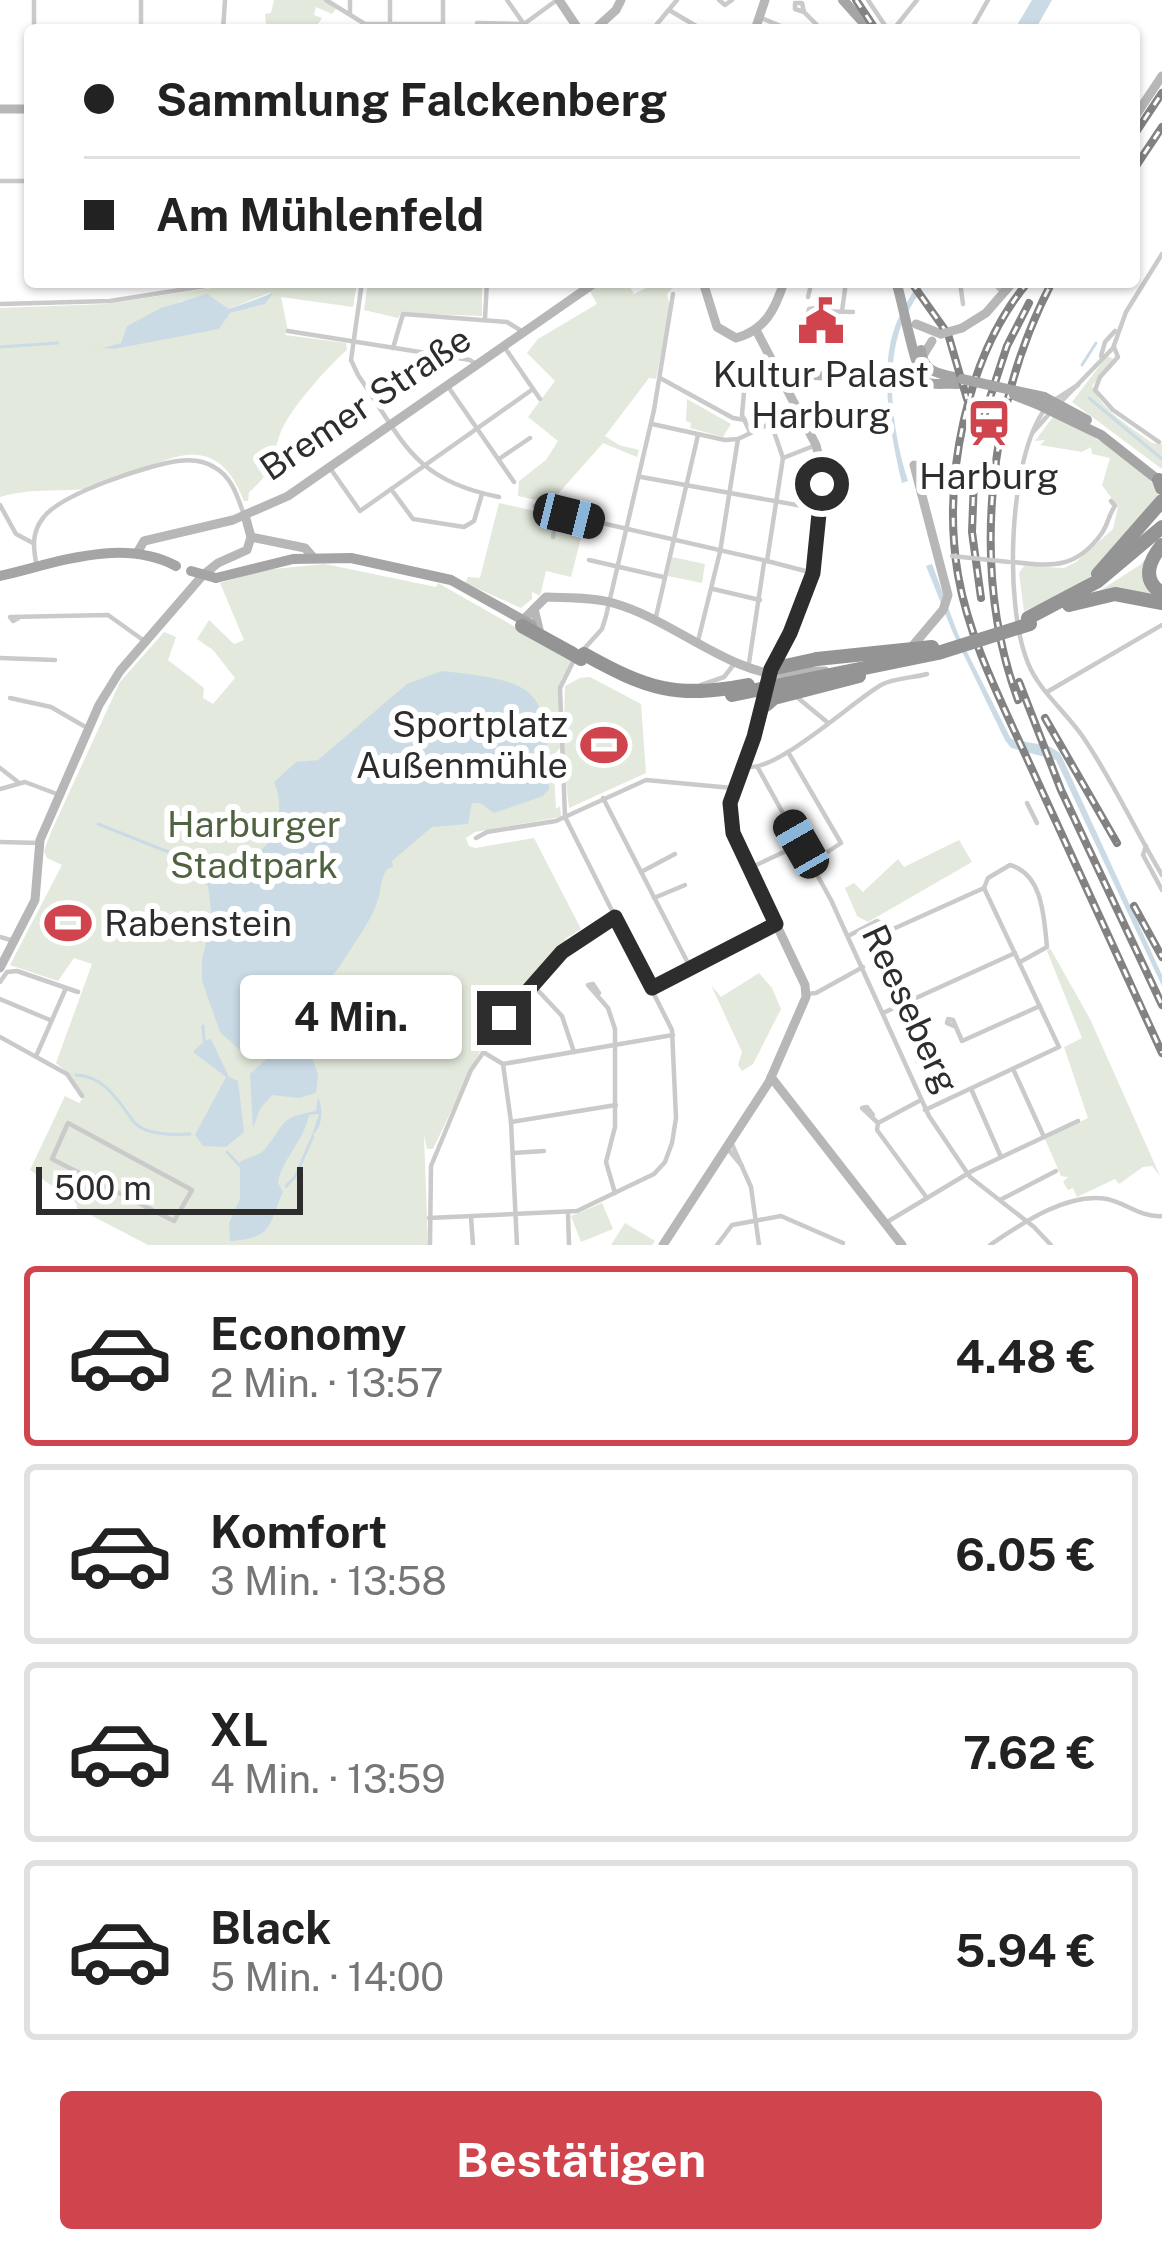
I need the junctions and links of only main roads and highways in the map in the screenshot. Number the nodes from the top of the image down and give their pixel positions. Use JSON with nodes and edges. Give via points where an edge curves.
{"nodes":[{"id":1,"x":621,"y":0,"type":"edge"},
{"id":2,"x":843,"y":0,"type":"edge"},
{"id":3,"x":601,"y":24,"type":"edge"},
{"id":4,"x":862,"y":24,"type":"edge"},
{"id":5,"x":1162,"y":80,"type":"edge"},
{"id":6,"x":1140,"y":113,"type":"edge"},
{"id":7,"x":576,"y":288,"type":"edge"},
{"id":8,"x":705,"y":288,"type":"edge"},
{"id":9,"x":782,"y":288,"type":"edge"},
{"id":10,"x":899,"y":288,"type":"edge"},
{"id":11,"x":996,"y":288,"type":"edge"},
{"id":12,"x":756,"y":330,"type":"junction"},
{"id":13,"x":920,"y":332,"type":"junction"},
{"id":14,"x":778,"y":373,"type":"junction"},
{"id":15,"x":904,"y":378,"type":"junction"},
{"id":16,"x":957,"y":381,"type":"junction"},
{"id":17,"x":914,"y":466,"type":"dead end"},
{"id":18,"x":1161,"y":482,"type":"edge"},
{"id":19,"x":1162,"y":501,"type":"edge"},
{"id":20,"x":244,"y":515,"type":"junction"},
{"id":21,"x":1162,"y":531,"type":"edge"},
{"id":22,"x":251,"y":537,"type":"junction"},
{"id":23,"x":1162,"y":545,"type":"edge"},
{"id":24,"x":140,"y":554,"type":"junction"},
{"id":25,"x":313,"y":557,"type":"junction"},
{"id":26,"x":0,"y":576,"type":"edge"},
{"id":27,"x":1082,"y":591,"type":"junction"},
{"id":28,"x":1162,"y":593,"type":"edge"},
{"id":29,"x":1162,"y":603,"type":"edge"},
{"id":30,"x":1069,"y":605,"type":"junction"},
{"id":31,"x":536,"y":606,"type":"junction"},
{"id":32,"x":1029,"y":621,"type":"junction"},
{"id":33,"x":528,"y":624,"type":"junction"},
{"id":34,"x":790,"y":633,"type":"junction"},
{"id":35,"x":938,"y":650,"type":"junction"},
{"id":36,"x":789,"y":656,"type":"junction"},
{"id":37,"x":773,"y":671,"type":"junction"},
{"id":38,"x":766,"y":705,"type":"junction"},
{"id":39,"x":754,"y":737,"type":"junction"},
{"id":40,"x":6,"y":969,"type":"edge"},
{"id":41,"x":771,"y":1077,"type":"junction"},
{"id":42,"x":663,"y":1245,"type":"edge"},
{"id":43,"x":902,"y":1245,"type":"edge"}],
"edges":[{"from":1,"to":3,"type":"main road"},
{"from":2,"to":4,"type":"main road"},
{"from":5,"to":6,"type":"main road"},
{"from":7,"to":20,"type":"main road","name":"Bremer Straße","via":[[330,468]]},
{"from":8,"to":12,"type":"main road","via":[[719,330],[736,338]]},
{"from":9,"to":12,"type":"main road"},
{"from":10,"to":13,"type":"main road"},
{"from":11,"to":13,"type":"main road","bridge":true,"via":[[979,319]]},
{"from":12,"to":14,"type":"main road"},
{"from":13,"to":15,"type":"main road"},
{"from":13,"to":16,"type":"main road","via":[[932,371]]},
{"from":14,"to":15,"type":"main road"},
{"from":14,"to":34,"type":"main road","via":[[823,466],[813,573]]},
{"from":15,"to":16,"type":"main road"},
{"from":16,"to":18,"type":"main road","bridge":true,"via":[[1048,404]]},
{"from":17,"to":37,"type":"main road","via":[[948,599],[939,616],[899,657],[807,677]]},
{"from":19,"to":27,"type":"highway"},
{"from":20,"to":22,"type":"main road"},
{"from":20,"to":24,"type":"main road","name":"Bremer Straße","via":[[152,540]]},
{"from":21,"to":27,"type":"highway"},
{"from":21,"to":30,"type":"highway","via":[[1123,570]]},
{"from":22,"to":25,"type":"main road","via":[[305,548]]},
{"from":22,"to":40,"type":"main road","via":[[245,551],[203,575],[113,682],[40,843],[37,894]]},
{"from":23,"to":28,"type":"highway","via":[[1148,573]]},
{"from":24,"to":25,"type":"main road","bridge":true,"via":[[216,578]]},
{"from":24,"to":26,"type":"main road","via":[[96,554]]},
{"from":25,"to":33,"type":"main road","via":[[421,572]]},
{"from":27,"to":32,"type":"highway"},
{"from":29,"to":30,"type":"highway","via":[[1112,594]]},
{"from":30,"to":32,"type":"highway"},
{"from":31,"to":33,"type":"main road"},
{"from":31,"to":33,"type":"main road"},
{"from":31,"to":37,"type":"main road","via":[[549,597],[610,602],[735,663]]},
{"from":32,"to":35,"type":"highway","bridge":true},
{"from":33,"to":35,"type":"highway","bridge":true,"via":[[576,657],[648,690],[677,693]]},
{"from":34,"to":36,"type":"main road"},
{"from":34,"to":37,"type":"main road"},
{"from":35,"to":36,"type":"highway","bridge":true},
{"from":35,"to":38,"type":"highway","bridge":true},
{"from":36,"to":37,"type":"highway"},
{"from":37,"to":38,"type":"main road"},
{"from":37,"to":39,"type":"main road"},
{"from":38,"to":39,"type":"main road"},
{"from":39,"to":41,"type":"main road","via":[[728,787],[730,823],[806,994]]},
{"from":41,"to":42,"type":"main road"},
{"from":41,"to":43,"type":"main road"}]}
